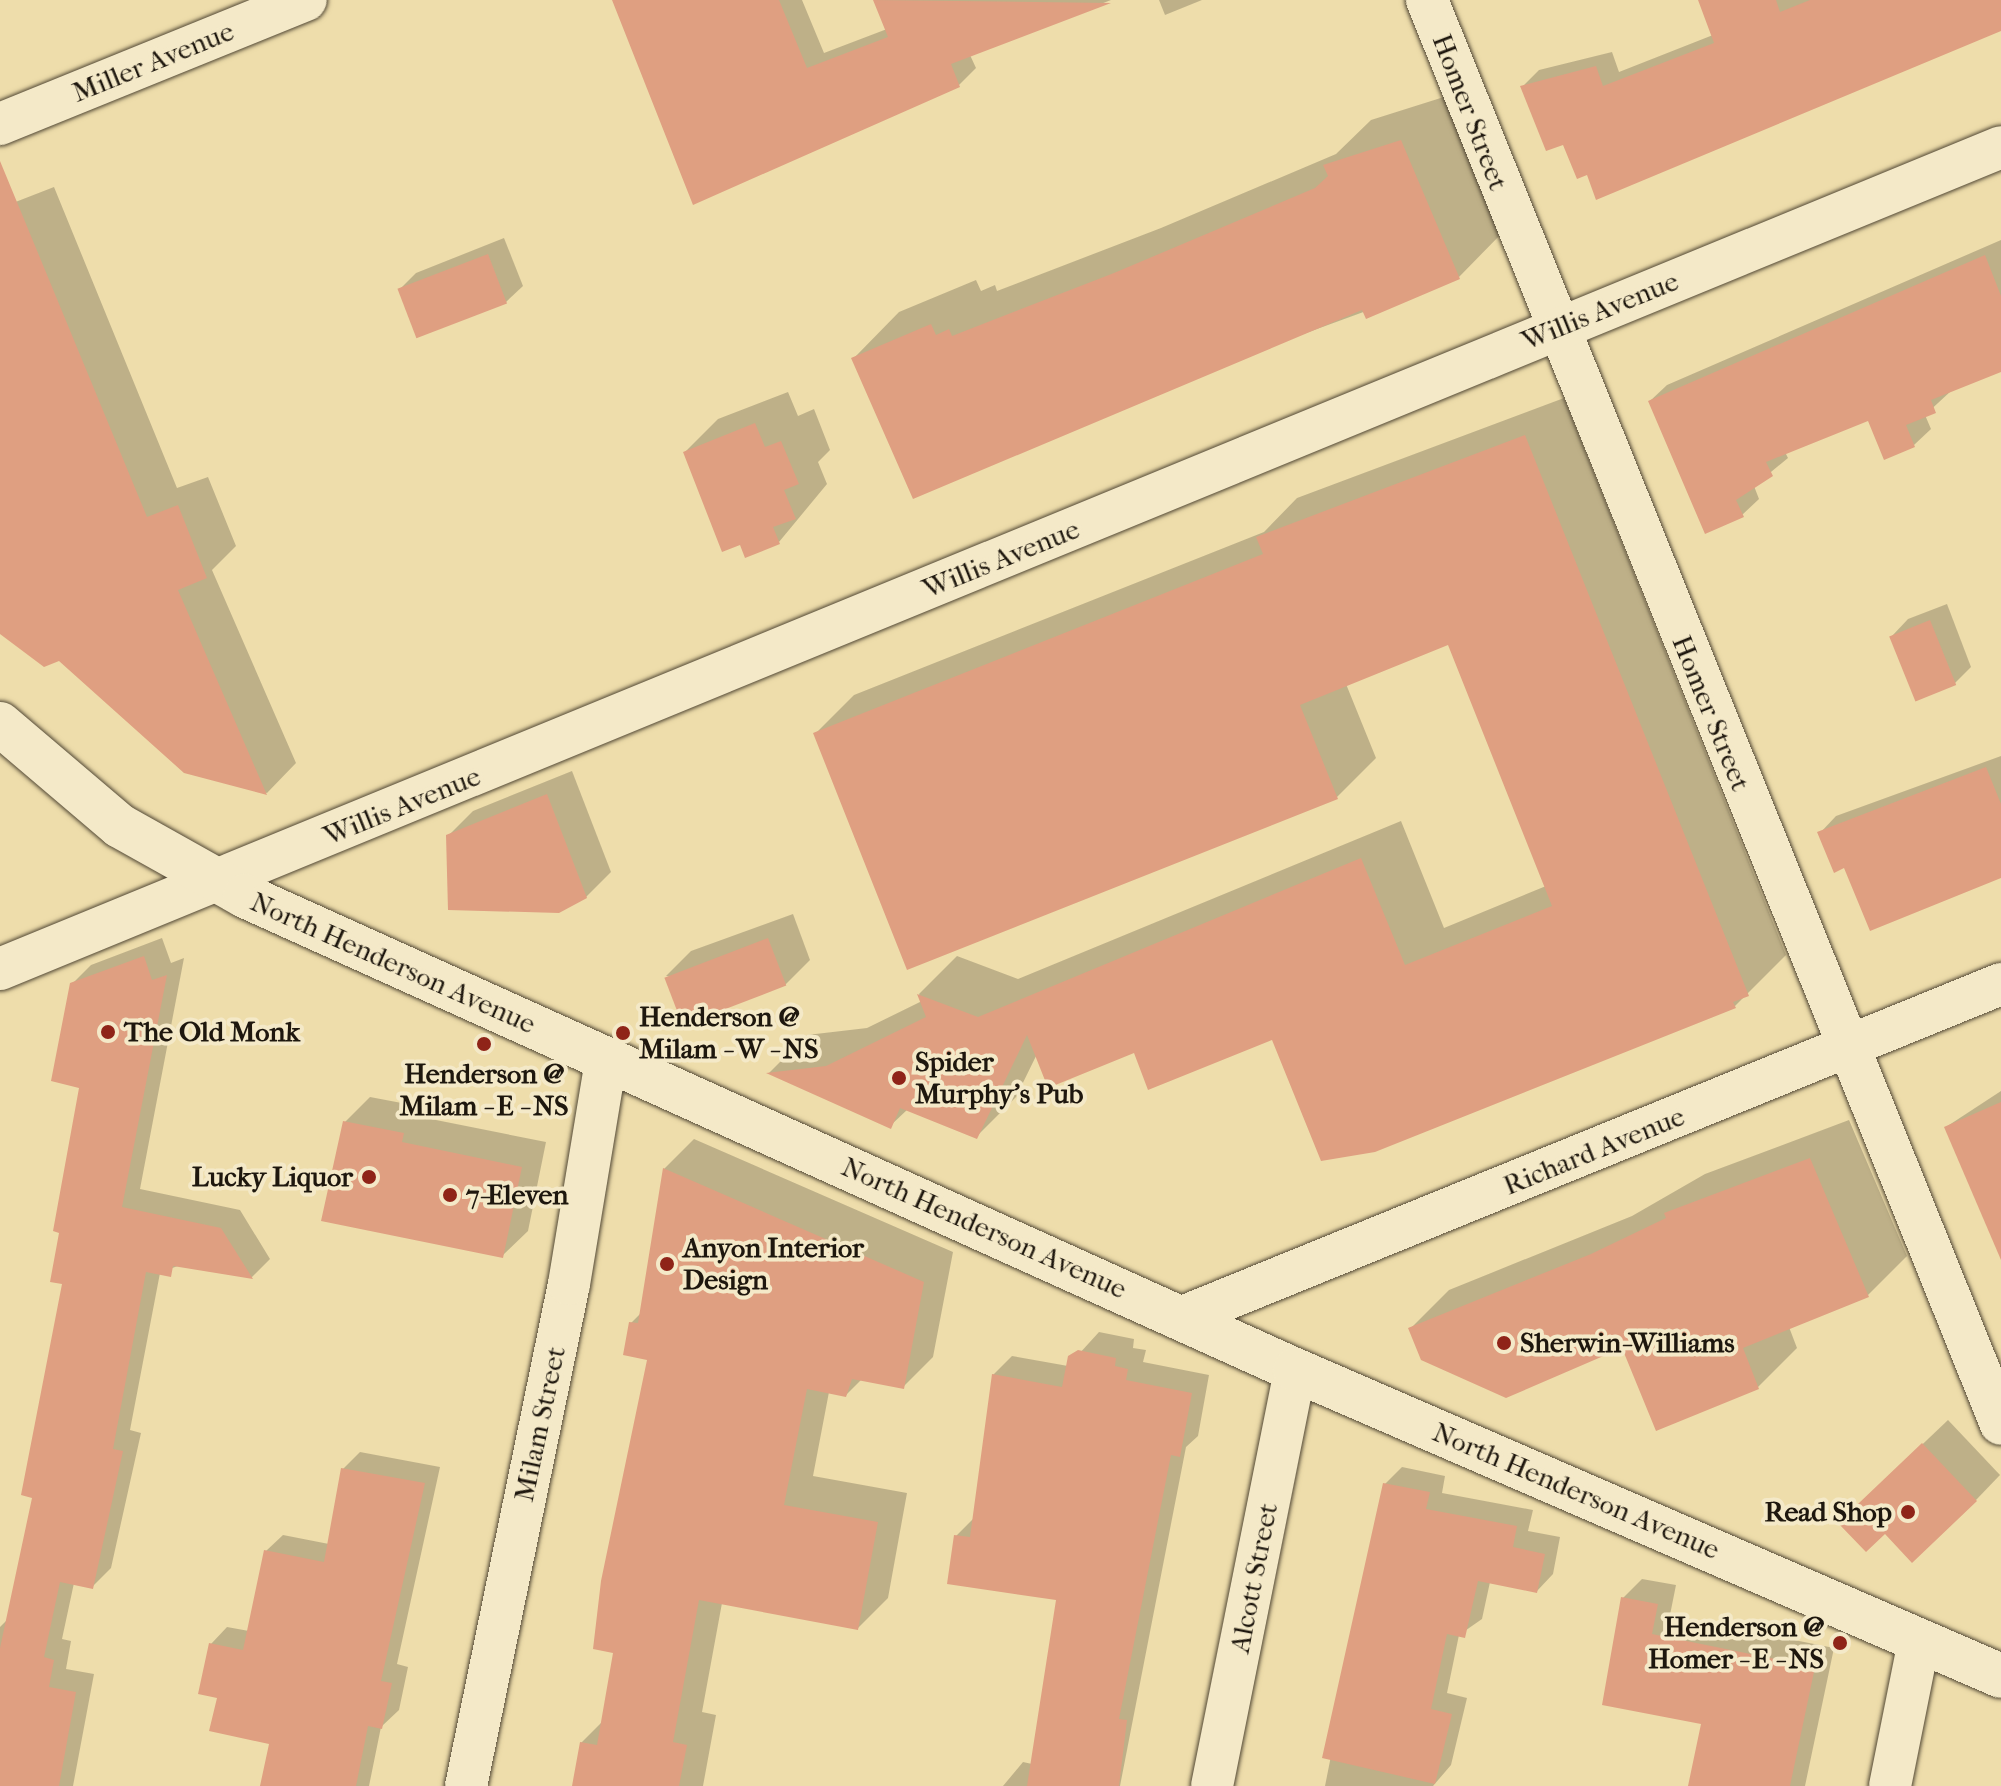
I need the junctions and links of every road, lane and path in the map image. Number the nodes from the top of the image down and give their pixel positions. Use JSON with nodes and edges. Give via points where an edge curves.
{"nodes":[{"id":1,"x":306,"y":0,"type":"edge"},
{"id":2,"x":1427,"y":0,"type":"edge"},
{"id":3,"x":0,"y":124,"type":"edge"},
{"id":4,"x":2001,"y":147,"type":"edge"},
{"id":5,"x":1554,"y":330,"type":"junction"},
{"id":6,"x":0,"y":724,"type":"edge"},
{"id":7,"x":215,"y":881,"type":"junction"},
{"id":8,"x":0,"y":969,"type":"edge"},
{"id":9,"x":2001,"y":984,"type":"edge"},
{"id":10,"x":1847,"y":1047,"type":"junction"},
{"id":11,"x":606,"y":1060,"type":"junction"},
{"id":12,"x":1185,"y":1316,"type":"junction"},
{"id":13,"x":1295,"y":1370,"type":"junction"},
{"id":14,"x":2001,"y":1424,"type":"edge"},
{"id":15,"x":1919,"y":1641,"type":"junction"},
{"id":16,"x":2001,"y":1676,"type":"edge"},
{"id":17,"x":466,"y":1786,"type":"edge"},
{"id":18,"x":1212,"y":1786,"type":"edge"},
{"id":19,"x":1890,"y":1786,"type":"edge"}],
"edges":[{"from":1,"to":3,"type":"street","name":"Miller Avenue"},
{"from":2,"to":5,"type":"street","name":"Homer Street"},
{"from":4,"to":5,"type":"street","name":"Willis Avenue"},
{"from":5,"to":7,"type":"street","name":"Willis Avenue"},
{"from":5,"to":10,"type":"street","name":"Homer Street"},
{"from":6,"to":7,"type":"street","name":"North Henderson Avenue","via":[[120,826]]},
{"from":7,"to":8,"type":"street","name":"Willis Avenue"},
{"from":7,"to":11,"type":"street","name":"North Henderson Avenue"},
{"from":9,"to":10,"type":"street","name":"Richard Avenue"},
{"from":10,"to":12,"type":"street","name":"Richard Avenue"},
{"from":10,"to":14,"type":"street","name":"Homer Street"},
{"from":11,"to":12,"type":"street","name":"North Henderson Avenue"},
{"from":11,"to":17,"type":"street","name":"Milam Street","via":[[569,1284]]},
{"from":12,"to":13,"type":"street","name":"North Henderson Avenue"},
{"from":13,"to":15,"type":"street","name":"North Henderson Avenue"},
{"from":13,"to":18,"type":"street","name":"Alcott Street"},
{"from":15,"to":16,"type":"street","name":"North Henderson Avenue"},
{"from":15,"to":19,"type":"street"}]}
